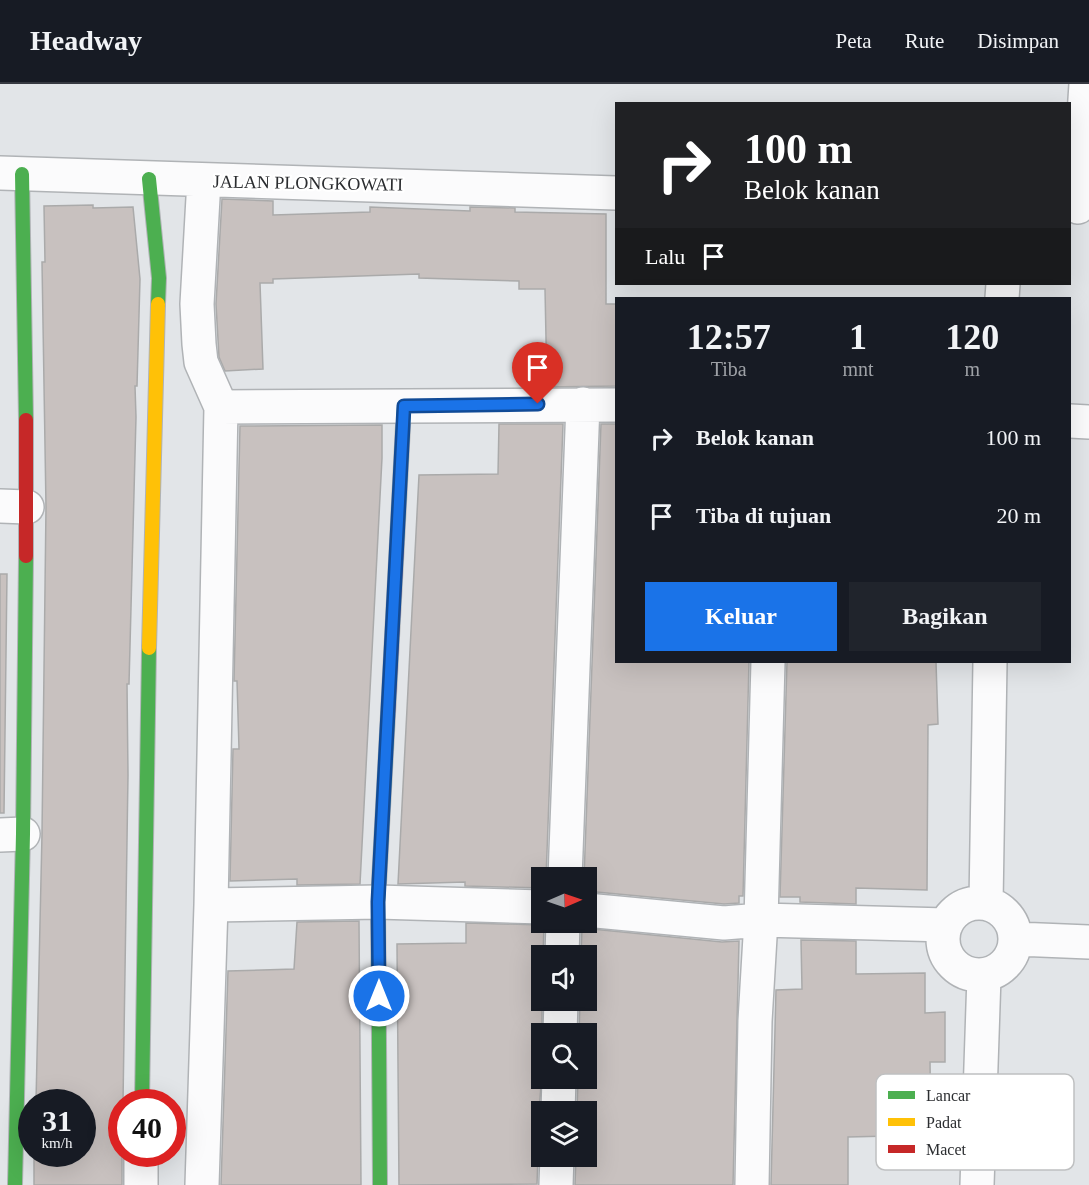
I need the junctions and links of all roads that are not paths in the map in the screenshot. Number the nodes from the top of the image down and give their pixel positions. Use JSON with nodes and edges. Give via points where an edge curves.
{"nodes":[{"id":1,"x":1086,"y":84,"type":"edge"},
{"id":2,"x":11,"y":174,"type":"edge"},
{"id":3,"x":149,"y":179,"type":"junction"},
{"id":4,"x":204,"y":180,"type":"junction"},
{"id":5,"x":615,"y":193,"type":"edge"},
{"id":6,"x":1079,"y":207,"type":"edge"},
{"id":7,"x":583,"y":404,"type":"junction"},
{"id":8,"x":615,"y":405,"type":"edge"},
{"id":9,"x":404,"y":406,"type":"junction"},
{"id":10,"x":221,"y":407,"type":"junction"},
{"id":11,"x":1071,"y":421,"type":"edge"},
{"id":12,"x":1089,"y":422,"type":"edge"},
{"id":13,"x":13,"y":507,"type":"edge"},
{"id":14,"x":768,"y":663,"type":"edge"},
{"id":15,"x":990,"y":663,"type":"edge"},
{"id":16,"x":12,"y":835,"type":"edge"},
{"id":17,"x":564,"y":867,"type":"edge"},
{"id":18,"x":378,"y":902,"type":"junction"},
{"id":19,"x":986,"y":903,"type":"junction"},
{"id":20,"x":211,"y":905,"type":"junction"},
{"id":21,"x":531,"y":907,"type":"edge"},
{"id":22,"x":597,"y":911,"type":"edge"},
{"id":23,"x":761,"y":929,"type":"junction"},
{"id":24,"x":945,"y":937,"type":"junction"},
{"id":25,"x":1016,"y":939,"type":"junction"},
{"id":26,"x":1089,"y":942,"type":"edge"},
{"id":27,"x":984,"y":976,"type":"junction"},
{"id":28,"x":981,"y":1074,"type":"edge"},
{"id":29,"x":142,"y":1089,"type":"edge"},
{"id":30,"x":141,"y":1167,"type":"edge"},
{"id":31,"x":557,"y":1167,"type":"edge"},
{"id":32,"x":978,"y":1170,"type":"edge"},
{"id":33,"x":15,"y":1185,"type":"edge"},
{"id":34,"x":141,"y":1185,"type":"edge"},
{"id":35,"x":202,"y":1185,"type":"edge"},
{"id":36,"x":380,"y":1185,"type":"edge"},
{"id":37,"x":556,"y":1185,"type":"edge"},
{"id":38,"x":752,"y":1185,"type":"edge"},
{"id":39,"x":977,"y":1185,"type":"edge"}],
"edges":[{"from":1,"to":6,"type":"street"},
{"from":2,"to":3,"type":"street","name":"JALAN PLONGKOWATI"},
{"from":2,"to":13,"type":"street"},
{"from":3,"to":4,"type":"street","name":"JALAN PLONGKOWATI"},
{"from":3,"to":29,"type":"street","via":[[159,279],[148,621]]},
{"from":4,"to":5,"type":"street","name":"JALAN PLONGKOWATI"},
{"from":4,"to":10,"type":"street","via":[[197,304],[199,344],[201,362]]},
{"from":7,"to":8,"type":"street"},
{"from":7,"to":9,"type":"street"},
{"from":7,"to":17,"type":"street"},
{"from":9,"to":10,"type":"street"},
{"from":9,"to":18,"type":"street"},
{"from":10,"to":20,"type":"street"},
{"from":11,"to":12,"type":"street"},
{"from":13,"to":16,"type":"street"},
{"from":14,"to":23,"type":"street"},
{"from":15,"to":19,"type":"street"},
{"from":16,"to":33,"type":"street"},
{"from":18,"to":20,"type":"street"},
{"from":18,"to":21,"type":"street"},
{"from":18,"to":36,"type":"street"},
{"from":19,"to":24,"type":"street","via":[[974,903],[952,914]]},
{"from":19,"to":25,"type":"street","via":[[1010,920]]},
{"from":20,"to":35,"type":"street"},
{"from":22,"to":23,"type":"street"},
{"from":23,"to":24,"type":"street"},
{"from":23,"to":38,"type":"street"},
{"from":24,"to":27,"type":"street","via":[[948,958],[963,973]]},
{"from":25,"to":26,"type":"street"},
{"from":25,"to":27,"type":"street","via":[[1003,967]]},
{"from":27,"to":28,"type":"street"},
{"from":30,"to":34,"type":"street"},
{"from":31,"to":37,"type":"street"},
{"from":32,"to":39,"type":"street"}]}
